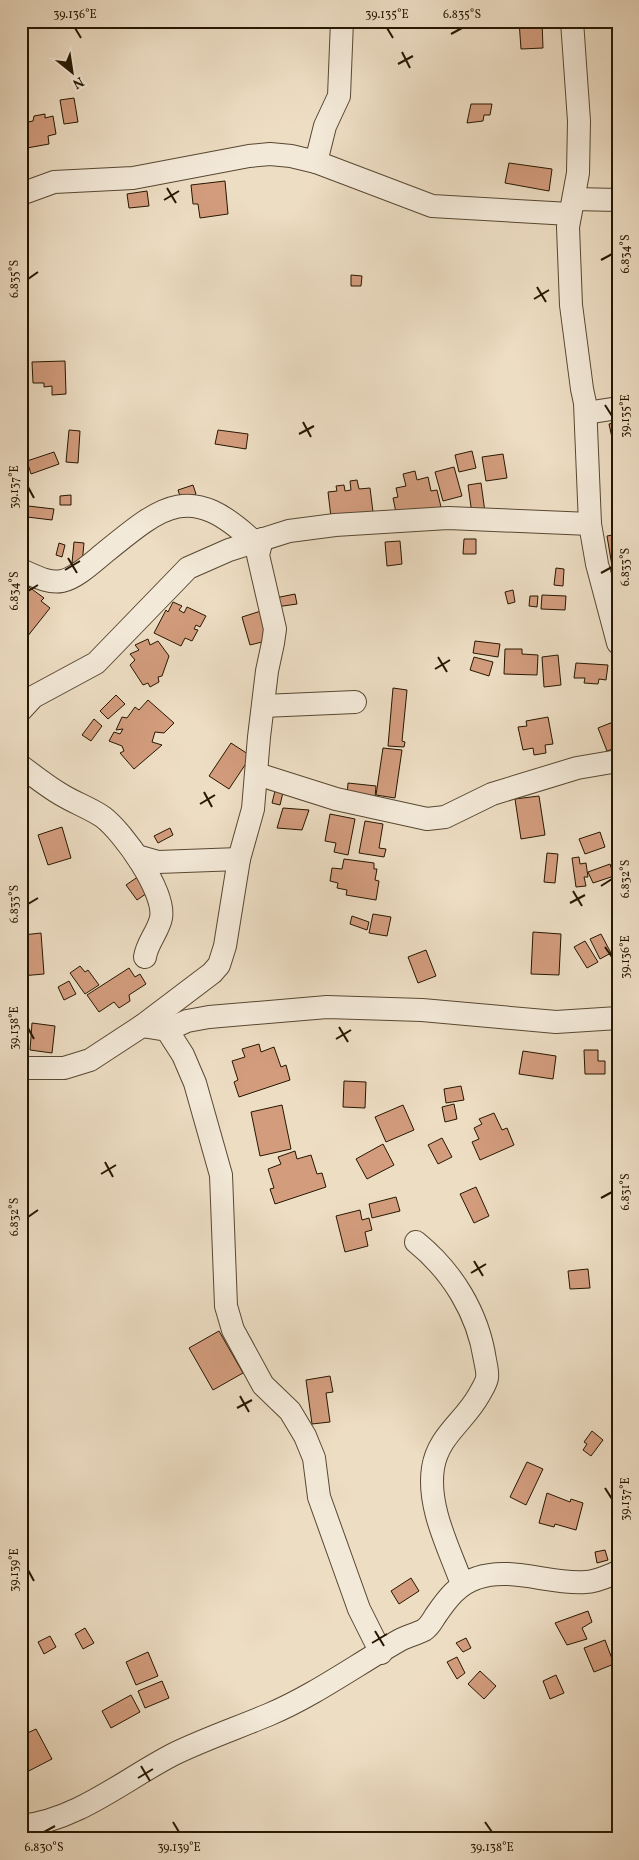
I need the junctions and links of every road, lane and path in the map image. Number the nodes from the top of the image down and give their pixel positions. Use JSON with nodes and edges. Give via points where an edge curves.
{"nodes":[{"id":1,"x":342,"y":21,"type":"edge"},
{"id":2,"x":572,"y":21,"type":"edge"},
{"id":3,"x":316,"y":162,"type":"junction"},
{"id":4,"x":21,"y":194,"type":"edge"},
{"id":5,"x":618,"y":200,"type":"edge"},
{"id":6,"x":572,"y":206,"type":"junction"},
{"id":7,"x":618,"y":408,"type":"edge"},
{"id":8,"x":586,"y":413,"type":"junction"},
{"id":9,"x":590,"y":524,"type":"junction"},
{"id":10,"x":258,"y":540,"type":"junction"},
{"id":11,"x":21,"y":570,"type":"edge"},
{"id":12,"x":618,"y":643,"type":"edge"},
{"id":13,"x":355,"y":702,"type":"dead end"},
{"id":14,"x":263,"y":706,"type":"junction"},
{"id":15,"x":21,"y":710,"type":"edge"},
{"id":16,"x":618,"y":761,"type":"edge"},
{"id":17,"x":21,"y":766,"type":"edge"},
{"id":18,"x":257,"y":774,"type":"junction"},
{"id":19,"x":137,"y":856,"type":"junction"},
{"id":20,"x":239,"y":859,"type":"junction"},
{"id":21,"x":145,"y":957,"type":"dead end"},
{"id":22,"x":618,"y":1018,"type":"edge"},
{"id":23,"x":142,"y":1026,"type":"junction"},
{"id":24,"x":167,"y":1030,"type":"junction"},
{"id":25,"x":21,"y":1068,"type":"edge"},
{"id":26,"x":416,"y":1242,"type":"dead end"},
{"id":27,"x":618,"y":1572,"type":"edge"},
{"id":28,"x":462,"y":1584,"type":"junction"},
{"id":29,"x":381,"y":1653,"type":"junction"},
{"id":30,"x":21,"y":1826,"type":"edge"}],
"edges":[{"from":1,"to":3,"type":"street","via":[[339,96],[325,126]]},
{"from":2,"to":6,"type":"street","via":[[579,121],[578,174]]},
{"from":3,"to":4,"type":"street","via":[[270,154],[249,156],[133,178],[54,182]]},
{"from":3,"to":6,"type":"street","via":[[432,206]]},
{"from":5,"to":6,"type":"street"},
{"from":6,"to":8,"type":"street","via":[[568,227],[571,305]]},
{"from":7,"to":8,"type":"street"},
{"from":8,"to":9,"type":"street"},
{"from":9,"to":10,"type":"street","via":[[448,518],[335,525],[288,531]]},
{"from":9,"to":12,"type":"street"},
{"from":10,"to":11,"type":"street","via":[[212,509],[182,505],[148,519],[93,562],[62,581],[40,578]]},
{"from":10,"to":14,"type":"street","via":[[260,574],[275,628]]},
{"from":10,"to":15,"type":"street","via":[[188,568],[96,663],[33,697]]},
{"from":13,"to":14,"type":"street"},
{"from":14,"to":18,"type":"street"},
{"from":16,"to":18,"type":"street","via":[[577,768],[492,794],[445,817],[427,819],[336,799]]},
{"from":17,"to":19,"type":"street","via":[[61,795],[104,818]]},
{"from":18,"to":20,"type":"street","via":[[253,809]]},
{"from":19,"to":20,"type":"street","via":[[158,862]]},
{"from":19,"to":21,"type":"street","via":[[159,898],[161,917]]},
{"from":20,"to":23,"type":"street","via":[[229,927],[219,965]]},
{"from":22,"to":24,"type":"street","via":[[556,1022],[422,1010],[327,1007],[209,1017],[187,1021]]},
{"from":23,"to":24,"type":"street"},
{"from":23,"to":25,"type":"street","via":[[90,1060],[64,1068]]},
{"from":24,"to":29,"type":"street","via":[[195,1083],[220,1174],[226,1306],[233,1330],[263,1385],[290,1411],[306,1436],[314,1458],[319,1497],[359,1610]]},
{"from":26,"to":28,"type":"street","via":[[428,1251],[454,1282],[471,1310],[484,1351],[488,1378],[478,1397],[438,1449],[433,1469],[433,1498]]},
{"from":27,"to":28,"type":"street","via":[[588,1582],[493,1575]]},
{"from":28,"to":29,"type":"street","via":[[428,1627]]},
{"from":29,"to":30,"type":"street","via":[[269,1714],[173,1755],[75,1810],[45,1822]]}]}
